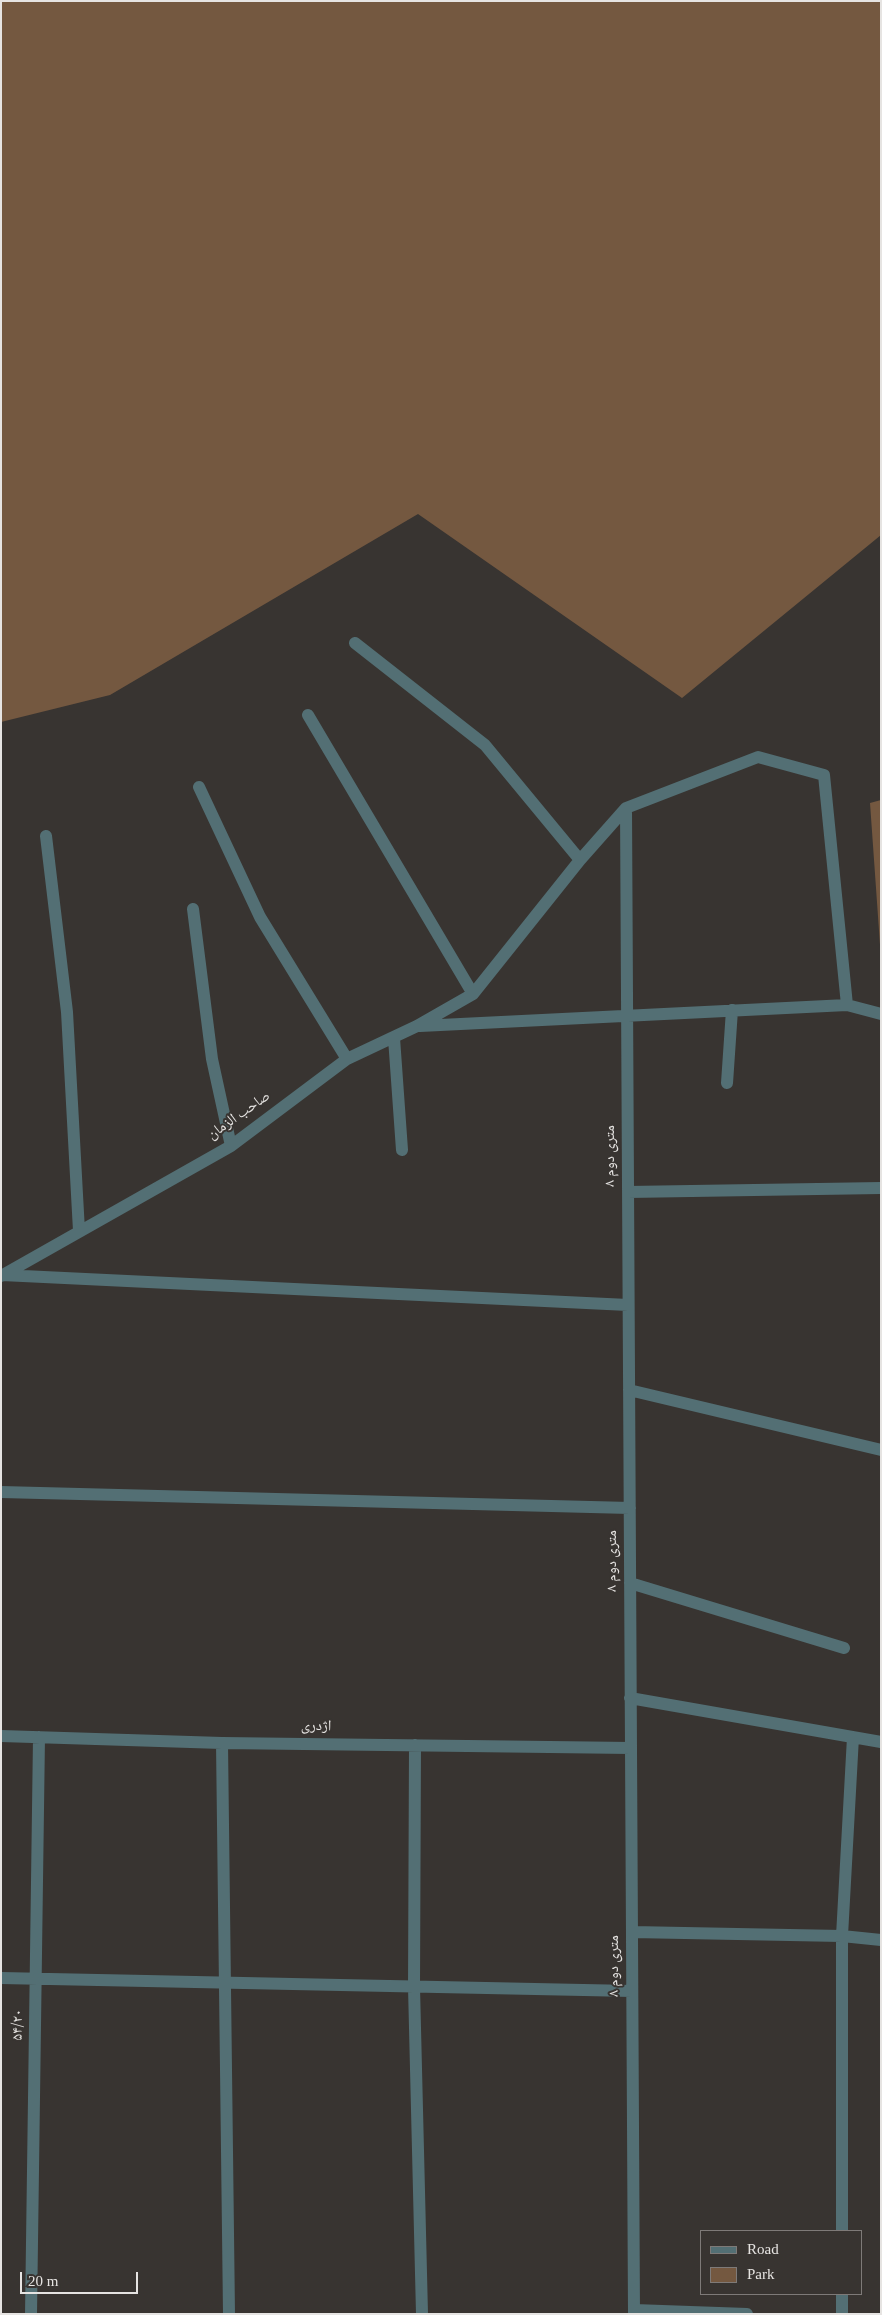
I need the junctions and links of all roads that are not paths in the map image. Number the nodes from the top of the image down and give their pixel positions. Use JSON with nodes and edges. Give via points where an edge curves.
{"nodes":[{"id":1,"x":355,"y":644,"type":"dead end"},
{"id":2,"x":308,"y":715,"type":"dead end"},
{"id":3,"x":199,"y":787,"type":"dead end"},
{"id":4,"x":626,"y":808,"type":"junction"},
{"id":5,"x":46,"y":836,"type":"dead end"},
{"id":6,"x":580,"y":860,"type":"junction"},
{"id":7,"x":193,"y":909,"type":"dead end"},
{"id":8,"x":473,"y":994,"type":"junction"},
{"id":9,"x":847,"y":1005,"type":"junction"},
{"id":10,"x":732,"y":1010,"type":"junction"},
{"id":11,"x":881,"y":1014,"type":"edge"},
{"id":12,"x":627,"y":1015,"type":"junction"},
{"id":13,"x":417,"y":1026,"type":"junction"},
{"id":14,"x":394,"y":1038,"type":"junction"},
{"id":15,"x":347,"y":1059,"type":"junction"},
{"id":16,"x":727,"y":1083,"type":"dead end"},
{"id":17,"x":231,"y":1146,"type":"junction"},
{"id":18,"x":402,"y":1150,"type":"dead end"},
{"id":19,"x":881,"y":1188,"type":"edge"},
{"id":20,"x":628,"y":1192,"type":"junction"},
{"id":21,"x":80,"y":1231,"type":"junction"},
{"id":22,"x":2,"y":1275,"type":"edge"},
{"id":23,"x":628,"y":1305,"type":"junction"},
{"id":24,"x":629,"y":1390,"type":"junction"},
{"id":25,"x":881,"y":1450,"type":"edge"},
{"id":26,"x":1,"y":1492,"type":"edge"},
{"id":27,"x":630,"y":1508,"type":"junction"},
{"id":28,"x":630,"y":1583,"type":"junction"},
{"id":29,"x":844,"y":1648,"type":"dead end"},
{"id":30,"x":630,"y":1698,"type":"junction"},
{"id":31,"x":1,"y":1736,"type":"edge"},
{"id":32,"x":39,"y":1737,"type":"junction"},
{"id":33,"x":852,"y":1737,"type":"junction"},
{"id":34,"x":881,"y":1742,"type":"edge"},
{"id":35,"x":222,"y":1743,"type":"junction"},
{"id":36,"x":415,"y":1745,"type":"junction"},
{"id":37,"x":631,"y":1748,"type":"junction"},
{"id":38,"x":632,"y":1932,"type":"junction"},
{"id":39,"x":842,"y":1936,"type":"junction"},
{"id":40,"x":881,"y":1940,"type":"edge"},
{"id":41,"x":1,"y":1978,"type":"edge"},
{"id":42,"x":37,"y":1978,"type":"junction"},
{"id":43,"x":225,"y":1983,"type":"junction"},
{"id":44,"x":414,"y":1987,"type":"junction"},
{"id":45,"x":632,"y":1991,"type":"junction"},
{"id":46,"x":842,"y":2230,"type":"edge"},
{"id":47,"x":842,"y":2295,"type":"edge"},
{"id":48,"x":634,"y":2312,"type":"edge"},
{"id":49,"x":31,"y":2314,"type":"edge"},
{"id":50,"x":230,"y":2314,"type":"edge"},
{"id":51,"x":422,"y":2314,"type":"edge"},
{"id":52,"x":747,"y":2314,"type":"edge"},
{"id":53,"x":842,"y":2314,"type":"edge"}],
"edges":[{"from":1,"to":6,"type":"street","via":[[484,745]]},
{"from":2,"to":8,"type":"street"},
{"from":3,"to":15,"type":"street","via":[[260,917]]},
{"from":4,"to":6,"type":"street"},
{"from":4,"to":9,"type":"street","via":[[758,757],[824,775]]},
{"from":4,"to":12,"type":"street","name":"۸ متری دوم"},
{"from":5,"to":21,"type":"street","via":[[66,1012]]},
{"from":6,"to":8,"type":"street"},
{"from":7,"to":17,"type":"street","via":[[212,1058]]},
{"from":8,"to":13,"type":"street","name":"صاحب الزمان"},
{"from":9,"to":10,"type":"street"},
{"from":9,"to":11,"type":"street"},
{"from":10,"to":12,"type":"street"},
{"from":10,"to":16,"type":"street"},
{"from":12,"to":13,"type":"street"},
{"from":12,"to":20,"type":"street","name":"۸ متری دوم"},
{"from":13,"to":14,"type":"street","name":"صاحب الزمان"},
{"from":14,"to":15,"type":"street","name":"صاحب الزمان"},
{"from":14,"to":18,"type":"street"},
{"from":15,"to":17,"type":"street","name":"صاحب الزمان"},
{"from":17,"to":21,"type":"street","name":"صاحب الزمان"},
{"from":19,"to":20,"type":"street"},
{"from":20,"to":23,"type":"street","name":"۸ متری دوم"},
{"from":21,"to":22,"type":"street","name":"صاحب الزمان"},
{"from":22,"to":23,"type":"street"},
{"from":23,"to":24,"type":"street","name":"۸ متری دوم"},
{"from":24,"to":25,"type":"street"},
{"from":24,"to":27,"type":"street","name":"۸ متری دوم"},
{"from":26,"to":27,"type":"street"},
{"from":27,"to":28,"type":"street","name":"۸ متری دوم"},
{"from":28,"to":29,"type":"street"},
{"from":28,"to":30,"type":"street","name":"۸ متری دوم"},
{"from":30,"to":33,"type":"street"},
{"from":30,"to":37,"type":"street","name":"۸ متری دوم"},
{"from":31,"to":32,"type":"street","name":"اژدری"},
{"from":32,"to":35,"type":"street","name":"اژدری"},
{"from":32,"to":42,"type":"street","name":"۵۴/۲۰"},
{"from":33,"to":34,"type":"street"},
{"from":33,"to":39,"type":"street"},
{"from":35,"to":36,"type":"street","name":"اژدری"},
{"from":35,"to":43,"type":"street"},
{"from":36,"to":37,"type":"street","name":"اژدری"},
{"from":36,"to":44,"type":"street"},
{"from":37,"to":38,"type":"street","name":"۸ متری دوم"},
{"from":38,"to":39,"type":"street"},
{"from":38,"to":45,"type":"street","name":"۸ متری دوم"},
{"from":39,"to":40,"type":"street"},
{"from":39,"to":46,"type":"street"},
{"from":41,"to":42,"type":"street"},
{"from":42,"to":43,"type":"street"},
{"from":42,"to":49,"type":"street","name":"۵۴/۲۰"},
{"from":43,"to":44,"type":"street"},
{"from":43,"to":50,"type":"street"},
{"from":44,"to":45,"type":"street"},
{"from":44,"to":51,"type":"street"},
{"from":45,"to":48,"type":"street","name":"۸ متری دوم"},
{"from":47,"to":53,"type":"street"},
{"from":48,"to":52,"type":"street"}]}
